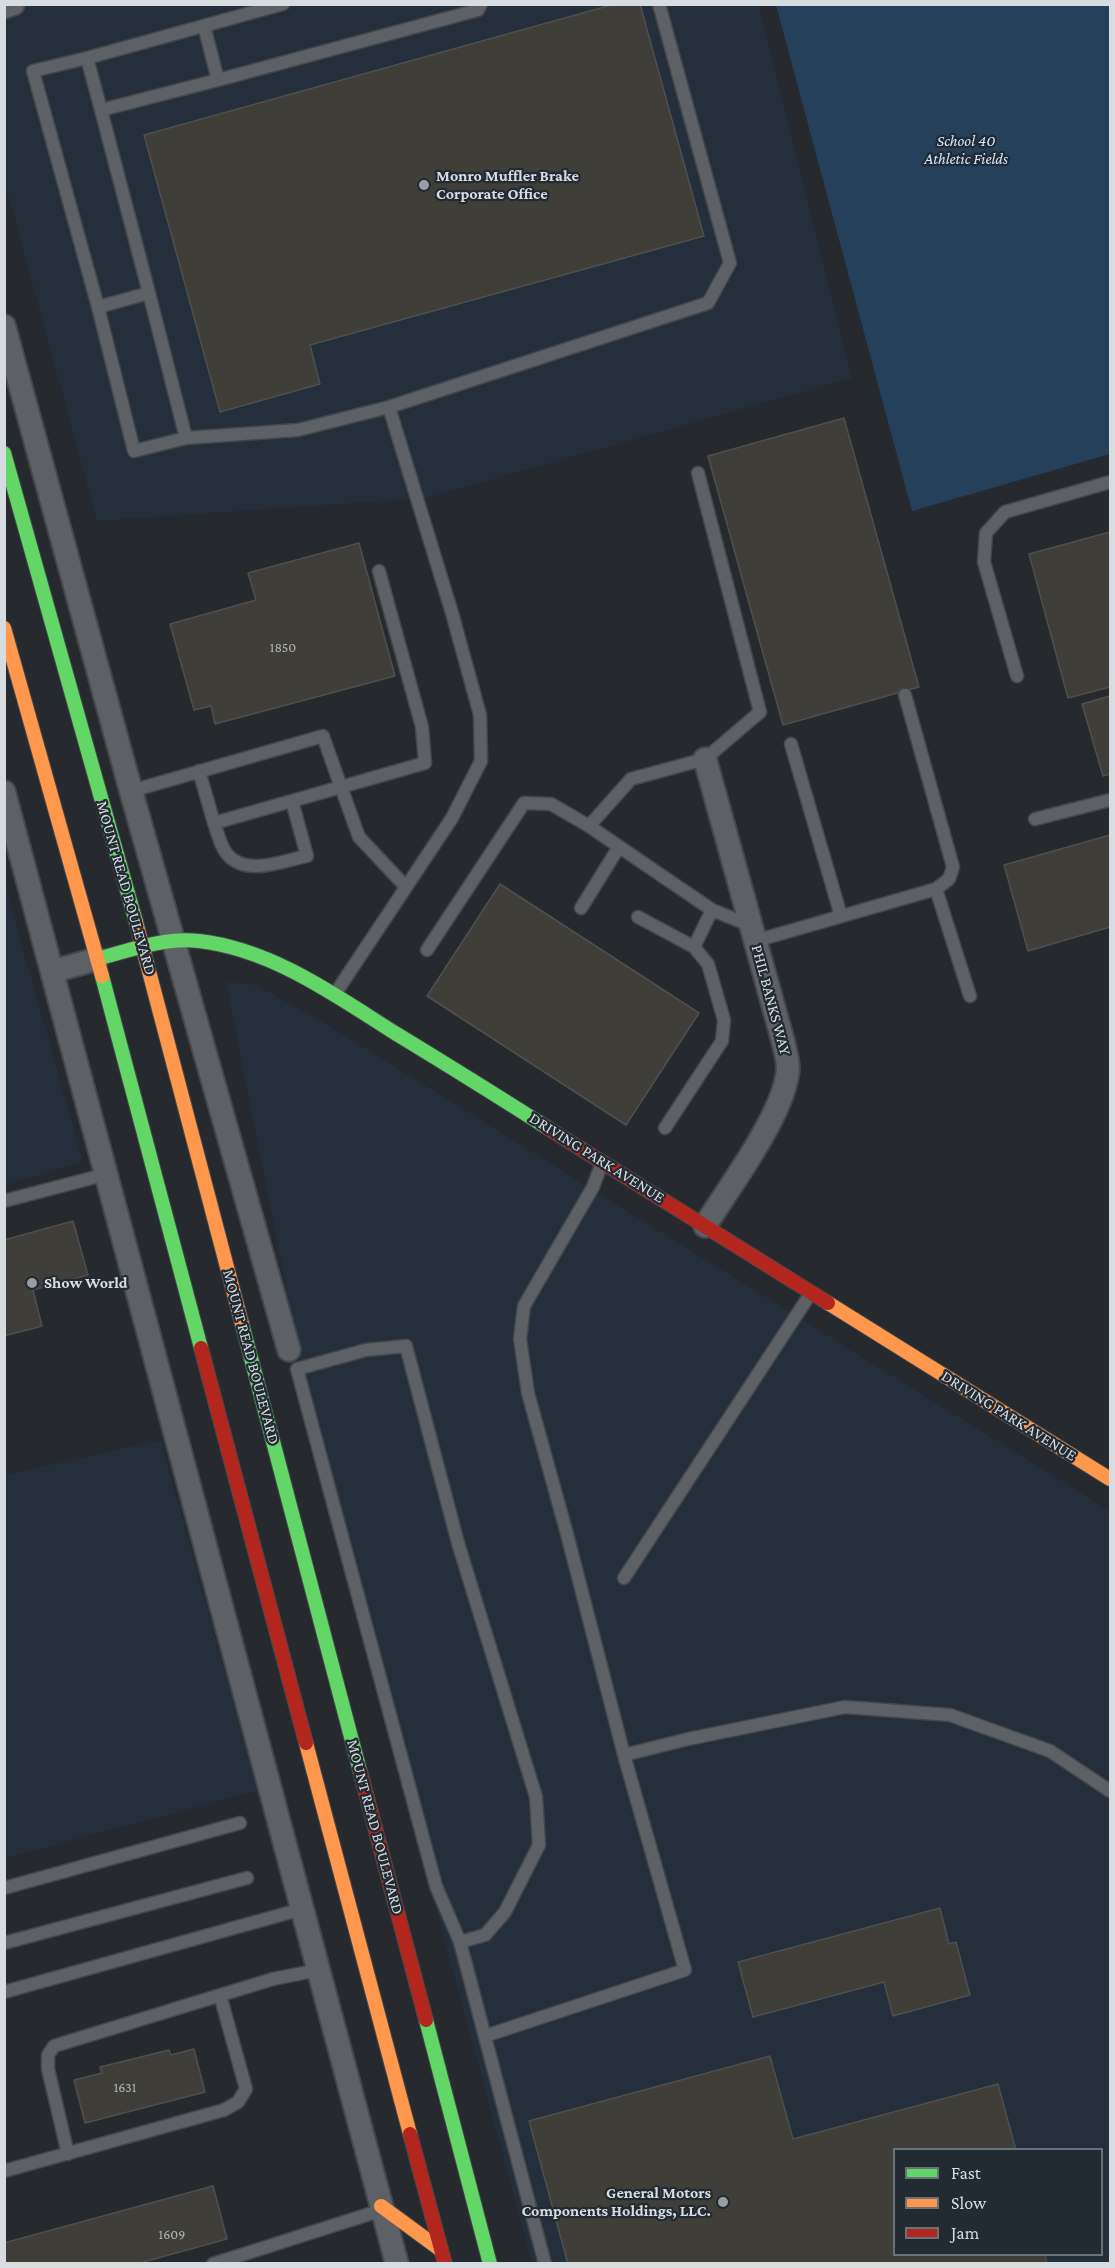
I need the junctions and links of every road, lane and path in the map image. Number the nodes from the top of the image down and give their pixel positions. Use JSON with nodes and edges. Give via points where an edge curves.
{"nodes":[{"id":1,"x":13,"y":4,"type":"edge"},
{"id":2,"x":283,"y":4,"type":"edge"},
{"id":3,"x":481,"y":4,"type":"edge"},
{"id":4,"x":660,"y":4,"type":"edge"},
{"id":5,"x":4,"y":7,"type":"edge"},
{"id":6,"x":204,"y":26,"type":"junction"},
{"id":7,"x":87,"y":58,"type":"junction"},
{"id":8,"x":218,"y":80,"type":"junction"},
{"id":9,"x":101,"y":110,"type":"junction"},
{"id":10,"x":149,"y":293,"type":"junction"},
{"id":11,"x":98,"y":307,"type":"junction"},
{"id":12,"x":4,"y":326,"type":"edge"},
{"id":13,"x":389,"y":407,"type":"junction"},
{"id":14,"x":186,"y":438,"type":"junction"},
{"id":15,"x":4,"y":453,"type":"edge"},
{"id":16,"x":698,"y":473,"type":"dead end"},
{"id":17,"x":1110,"y":482,"type":"edge"},
{"id":18,"x":379,"y":571,"type":"dead end"},
{"id":19,"x":4,"y":628,"type":"edge"},
{"id":20,"x":1017,"y":676,"type":"dead end"},
{"id":21,"x":905,"y":695,"type":"dead end"},
{"id":22,"x":791,"y":744,"type":"dead end"},
{"id":23,"x":705,"y":759,"type":"junction"},
{"id":24,"x":199,"y":771,"type":"junction"},
{"id":25,"x":340,"y":787,"type":"junction"},
{"id":26,"x":131,"y":791,"type":"junction"},
{"id":27,"x":4,"y":792,"type":"edge"},
{"id":28,"x":1110,"y":800,"type":"edge"},
{"id":29,"x":292,"y":801,"type":"junction"},
{"id":30,"x":1035,"y":819,"type":"dead end"},
{"id":31,"x":214,"y":823,"type":"junction"},
{"id":32,"x":589,"y":826,"type":"junction"},
{"id":33,"x":619,"y":847,"type":"junction"},
{"id":34,"x":406,"y":887,"type":"junction"},
{"id":35,"x":936,"y":889,"type":"junction"},
{"id":36,"x":581,"y":908,"type":"dead end"},
{"id":37,"x":712,"y":910,"type":"junction"},
{"id":38,"x":841,"y":916,"type":"junction"},
{"id":39,"x":638,"y":917,"type":"dead end"},
{"id":40,"x":753,"y":933,"type":"junction"},
{"id":41,"x":175,"y":941,"type":"junction"},
{"id":42,"x":143,"y":947,"type":"junction"},
{"id":43,"x":694,"y":947,"type":"junction"},
{"id":44,"x":427,"y":950,"type":"dead end"},
{"id":45,"x":97,"y":958,"type":"junction"},
{"id":46,"x":54,"y":971,"type":"junction"},
{"id":47,"x":334,"y":995,"type":"junction"},
{"id":48,"x":970,"y":996,"type":"dead end"},
{"id":49,"x":665,"y":1128,"type":"dead end"},
{"id":50,"x":603,"y":1162,"type":"junction"},
{"id":51,"x":107,"y":1174,"type":"junction"},
{"id":52,"x":4,"y":1201,"type":"edge"},
{"id":53,"x":705,"y":1226,"type":"junction"},
{"id":54,"x":811,"y":1292,"type":"junction"},
{"id":55,"x":293,"y":1360,"type":"junction"},
{"id":56,"x":1110,"y":1479,"type":"edge"},
{"id":57,"x":624,"y":1578,"type":"dead end"},
{"id":58,"x":624,"y":1755,"type":"junction"},
{"id":59,"x":1110,"y":1791,"type":"edge"},
{"id":60,"x":240,"y":1823,"type":"dead end"},
{"id":61,"x":247,"y":1878,"type":"dead end"},
{"id":62,"x":4,"y":1888,"type":"edge"},
{"id":63,"x":302,"y":1909,"type":"junction"},
{"id":64,"x":460,"y":1942,"type":"junction"},
{"id":65,"x":4,"y":1943,"type":"edge"},
{"id":66,"x":318,"y":1970,"type":"junction"},
{"id":67,"x":4,"y":1992,"type":"edge"},
{"id":68,"x":220,"y":1995,"type":"junction"},
{"id":69,"x":484,"y":2036,"type":"junction"},
{"id":70,"x":68,"y":2154,"type":"junction"},
{"id":71,"x":4,"y":2171,"type":"edge"},
{"id":72,"x":382,"y":2208,"type":"junction"},
{"id":73,"x":443,"y":2257,"type":"edge"},
{"id":74,"x":213,"y":2264,"type":"edge"},
{"id":75,"x":397,"y":2264,"type":"edge"},
{"id":76,"x":490,"y":2264,"type":"edge"},
{"id":77,"x":545,"y":2264,"type":"edge"}],
"edges":[{"from":1,"to":5,"type":"street"},
{"from":2,"to":6,"type":"lane"},
{"from":3,"to":8,"type":"lane","via":[[478,10]]},
{"from":4,"to":13,"type":"lane","via":[[730,263],[708,303]]},
{"from":6,"to":7,"type":"lane"},
{"from":6,"to":8,"type":"lane"},
{"from":7,"to":9,"type":"lane"},
{"from":7,"to":11,"type":"lane","via":[[33,71]]},
{"from":8,"to":9,"type":"lane"},
{"from":9,"to":10,"type":"lane"},
{"from":10,"to":11,"type":"lane"},
{"from":10,"to":14,"type":"lane"},
{"from":11,"to":14,"type":"lane","via":[[134,451]]},
{"from":12,"to":26,"type":"street","name":"MOUNT READ BOULEVARD"},
{"from":13,"to":14,"type":"lane","via":[[298,430]]},
{"from":13,"to":34,"type":"lane","via":[[453,613],[480,715],[481,761],[452,818]]},
{"from":15,"to":42,"type":"main road","name":"MOUNT READ BOULEVARD"},
{"from":16,"to":23,"type":"lane","via":[[760,712]]},
{"from":17,"to":20,"type":"lane","via":[[1005,512],[986,532],[984,562]]},
{"from":18,"to":25,"type":"lane","via":[[422,727],[425,763]]},
{"from":19,"to":45,"type":"main road"},
{"from":21,"to":35,"type":"lane","via":[[953,867],[949,879]]},
{"from":22,"to":38,"type":"lane"},
{"from":23,"to":32,"type":"lane","via":[[631,780]]},
{"from":23,"to":40,"type":"street","name":"PHIL BANKS WAY"},
{"from":24,"to":25,"type":"lane","via":[[322,736]]},
{"from":24,"to":26,"type":"lane"},
{"from":24,"to":31,"type":"lane"},
{"from":25,"to":29,"type":"lane"},
{"from":25,"to":34,"type":"lane","via":[[359,837]]},
{"from":26,"to":41,"type":"street","name":"MOUNT READ BOULEVARD"},
{"from":27,"to":46,"type":"street"},
{"from":28,"to":30,"type":"lane"},
{"from":29,"to":31,"type":"lane"},
{"from":29,"to":31,"type":"lane","via":[[307,856],[249,868],[225,852]]},
{"from":32,"to":33,"type":"lane"},
{"from":32,"to":44,"type":"lane","via":[[551,804],[524,803]]},
{"from":33,"to":36,"type":"lane"},
{"from":33,"to":37,"type":"lane"},
{"from":34,"to":47,"type":"lane"},
{"from":35,"to":38,"type":"lane"},
{"from":35,"to":48,"type":"lane"},
{"from":37,"to":40,"type":"lane"},
{"from":37,"to":43,"type":"lane"},
{"from":38,"to":40,"type":"lane"},
{"from":39,"to":43,"type":"lane"},
{"from":40,"to":53,"type":"street","name":"PHIL BANKS WAY","via":[[788,1067],[784,1091],[772,1119]]},
{"from":41,"to":42,"type":"main road","name":"DRIVING PARK AVENUE"},
{"from":41,"to":47,"type":"main road","name":"DRIVING PARK AVENUE","via":[[217,943],[242,950]]},
{"from":41,"to":55,"type":"street","name":"MOUNT READ BOULEVARD"},
{"from":42,"to":45,"type":"main road","name":"DRIVING PARK AVENUE"},
{"from":42,"to":76,"type":"main road","name":"MOUNT READ BOULEVARD"},
{"from":43,"to":49,"type":"lane","via":[[708,964],[724,1020],[722,1041]]},
{"from":45,"to":46,"type":"street","name":"DRIVING PARK AVENUE"},
{"from":45,"to":73,"type":"main road"},
{"from":46,"to":51,"type":"street"},
{"from":47,"to":50,"type":"main road","name":"DRIVING PARK AVENUE"},
{"from":50,"to":53,"type":"main road","name":"DRIVING PARK AVENUE"},
{"from":50,"to":58,"type":"lane","via":[[593,1187],[524,1306],[520,1339],[528,1393]]},
{"from":51,"to":52,"type":"lane"},
{"from":51,"to":63,"type":"street"},
{"from":53,"to":54,"type":"main road","name":"DRIVING PARK AVENUE"},
{"from":54,"to":56,"type":"main road","name":"DRIVING PARK AVENUE"},
{"from":54,"to":57,"type":"lane"},
{"from":55,"to":64,"type":"lane","via":[[436,1886]]},
{"from":55,"to":64,"type":"lane","via":[[406,1346],[458,1543],[536,1797],[539,1845],[505,1912],[485,1935]]},
{"from":58,"to":59,"type":"lane","via":[[845,1707],[926,1713],[950,1715],[1050,1751]]},
{"from":58,"to":69,"type":"lane","via":[[685,1970]]},
{"from":60,"to":62,"type":"lane"},
{"from":61,"to":65,"type":"lane"},
{"from":63,"to":66,"type":"street"},
{"from":63,"to":67,"type":"lane"},
{"from":64,"to":69,"type":"lane"},
{"from":66,"to":68,"type":"lane"},
{"from":66,"to":72,"type":"street"},
{"from":68,"to":70,"type":"lane","via":[[54,2046],[48,2055],[48,2069]]},
{"from":68,"to":70,"type":"lane","via":[[246,2089],[238,2102],[224,2110]]},
{"from":69,"to":77,"type":"lane"},
{"from":70,"to":71,"type":"lane"},
{"from":72,"to":73,"type":"main road"},
{"from":72,"to":74,"type":"lane"},
{"from":72,"to":75,"type":"street"}]}
